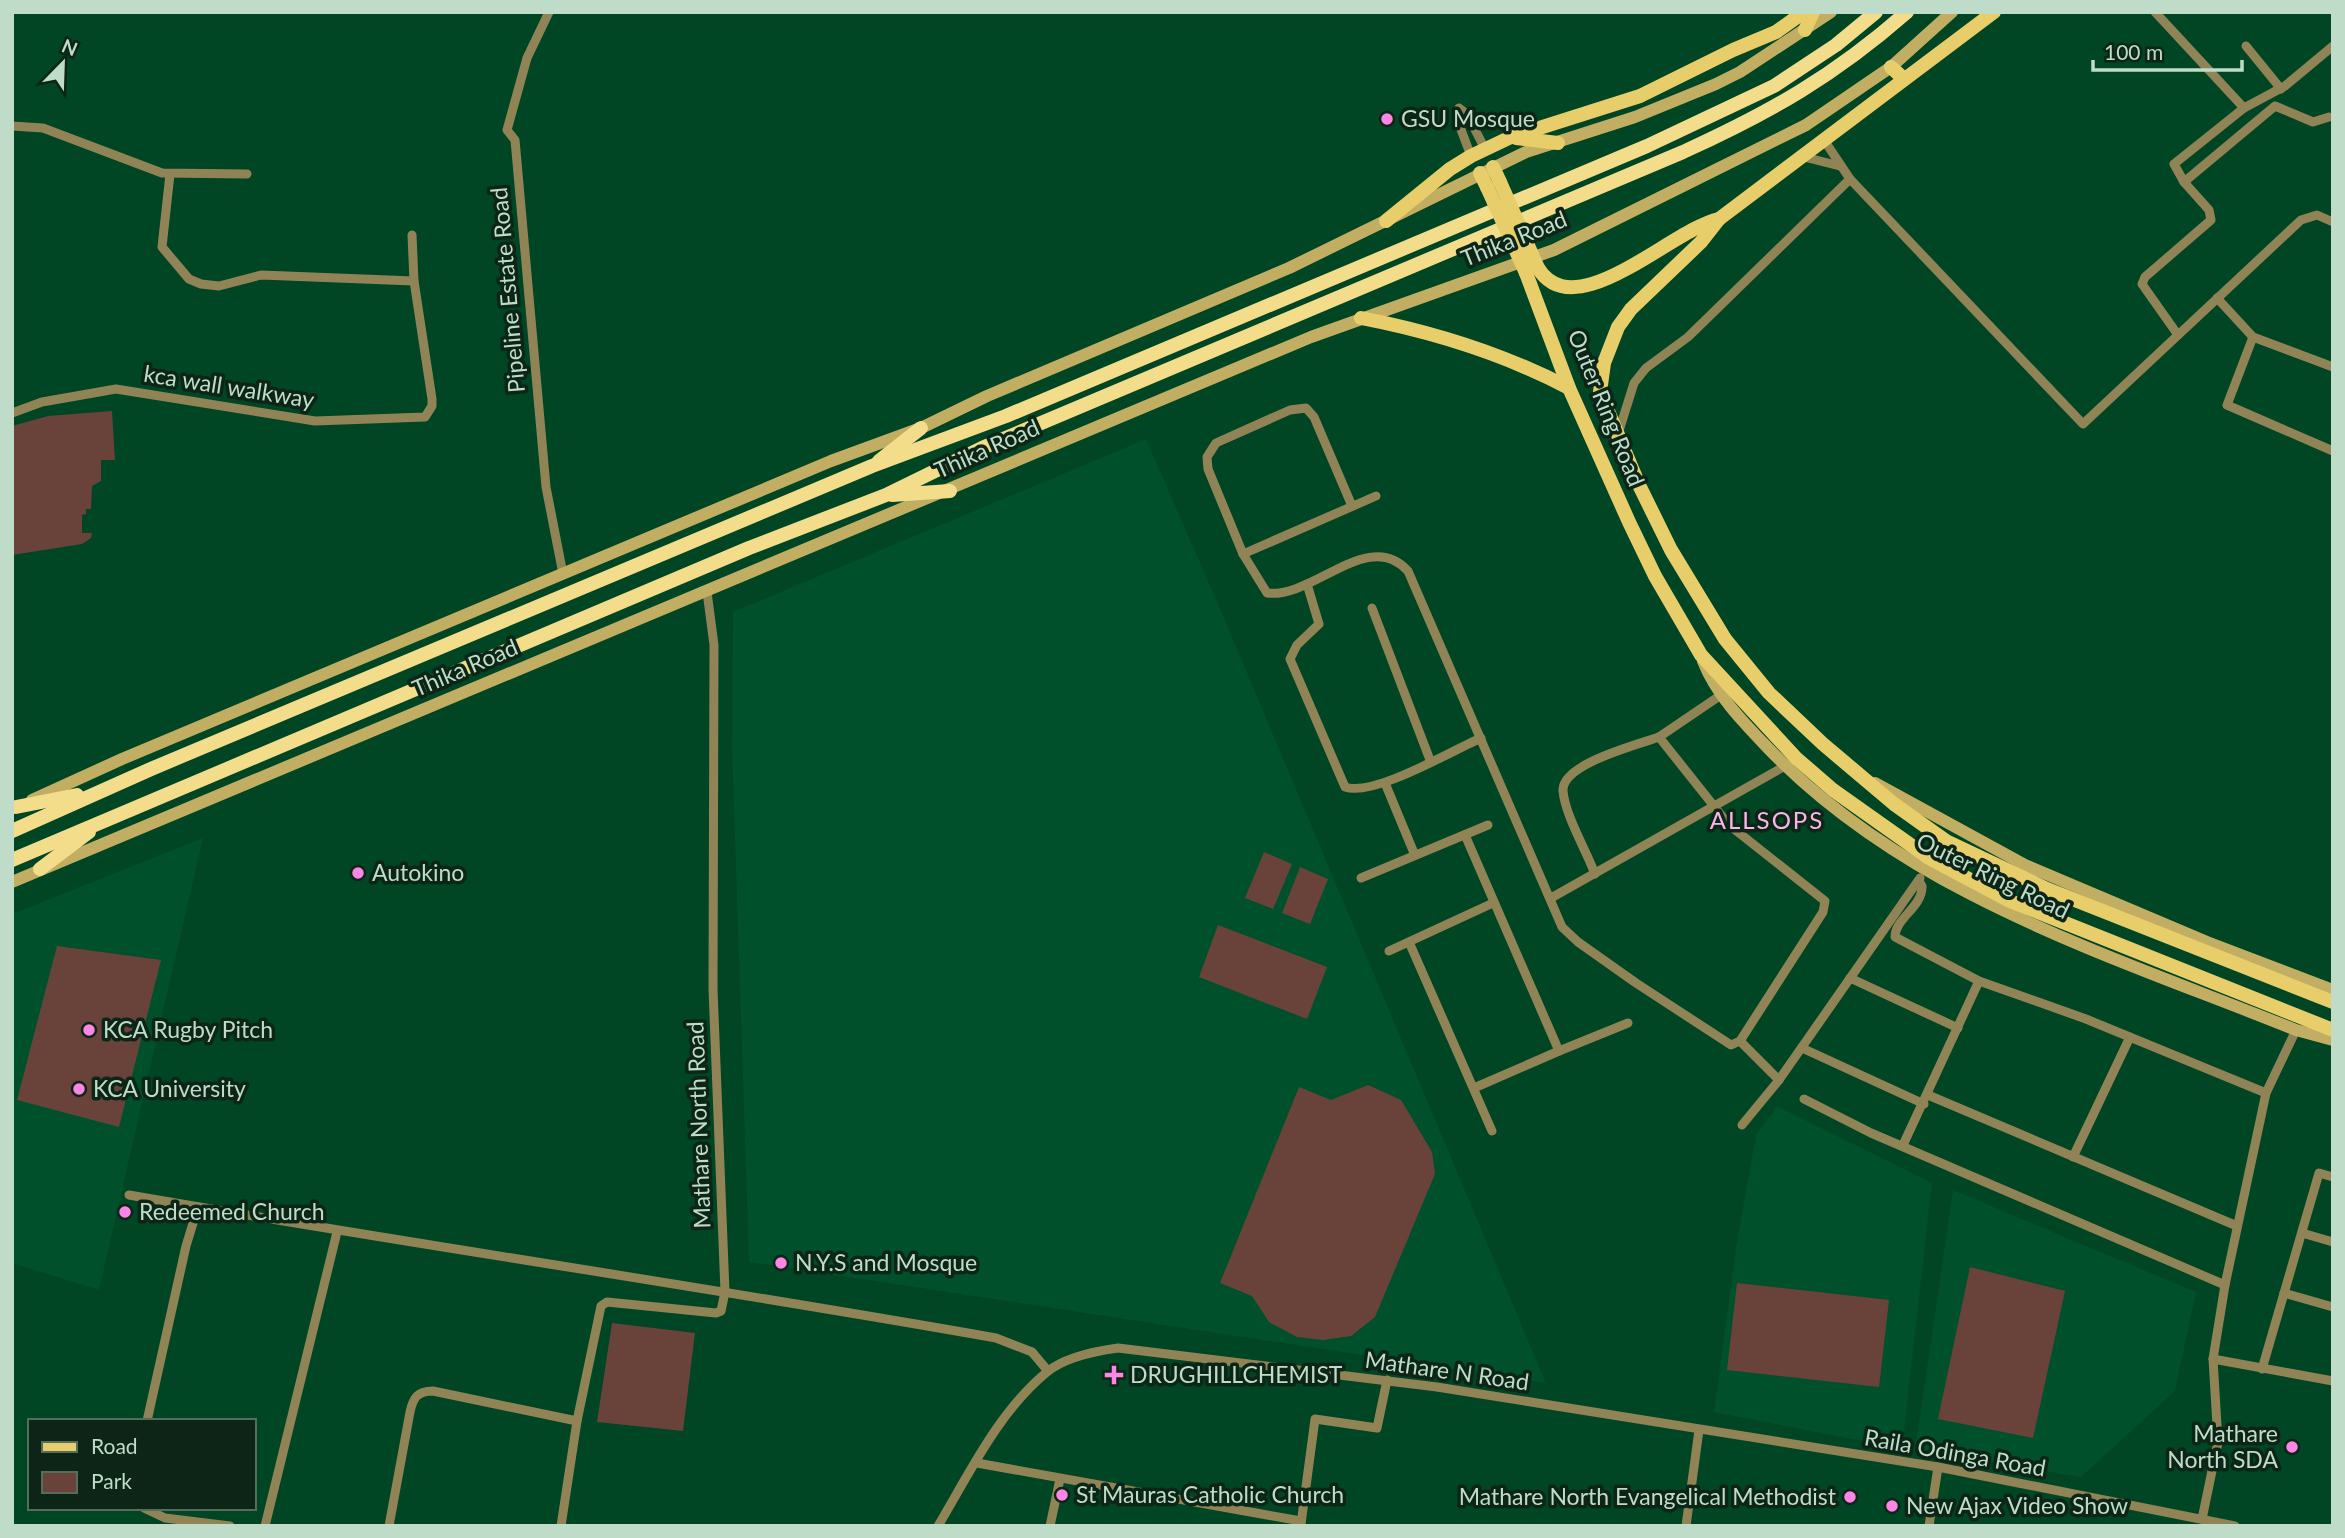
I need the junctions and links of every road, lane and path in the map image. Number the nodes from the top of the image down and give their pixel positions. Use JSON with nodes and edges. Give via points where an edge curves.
{"nodes":[{"id":1,"x":549,"y":12,"type":"edge"},
{"id":2,"x":1804,"y":12,"type":"edge"},
{"id":3,"x":1813,"y":12,"type":"edge"},
{"id":4,"x":1831,"y":12,"type":"edge"},
{"id":5,"x":1876,"y":12,"type":"edge"},
{"id":6,"x":1907,"y":12,"type":"edge"},
{"id":7,"x":1952,"y":12,"type":"edge"},
{"id":8,"x":1994,"y":12,"type":"edge"},
{"id":9,"x":2155,"y":12,"type":"edge"},
{"id":10,"x":1805,"y":30,"type":"junction"},
{"id":11,"x":2246,"y":46,"type":"dead end"},
{"id":12,"x":2333,"y":46,"type":"edge"},
{"id":13,"x":1891,"y":67,"type":"junction"},
{"id":14,"x":1904,"y":79,"type":"junction"},
{"id":15,"x":2281,"y":89,"type":"junction"},
{"id":16,"x":2270,"y":97,"type":"junction"},
{"id":17,"x":2275,"y":106,"type":"junction"},
{"id":18,"x":2244,"y":108,"type":"junction"},
{"id":19,"x":2329,"y":117,"type":"dead end"},
{"id":20,"x":12,"y":126,"type":"edge"},
{"id":21,"x":1511,"y":137,"type":"junction"},
{"id":22,"x":1824,"y":140,"type":"junction"},
{"id":23,"x":1558,"y":143,"type":"junction"},
{"id":24,"x":1485,"y":149,"type":"junction"},
{"id":25,"x":1471,"y":156,"type":"junction"},
{"id":26,"x":1804,"y":157,"type":"junction"},
{"id":27,"x":1840,"y":166,"type":"junction"},
{"id":28,"x":1486,"y":170,"type":"junction"},
{"id":29,"x":170,"y":174,"type":"junction"},
{"id":30,"x":247,"y":174,"type":"dead end"},
{"id":31,"x":1850,"y":179,"type":"junction"},
{"id":32,"x":2184,"y":182,"type":"junction"},
{"id":33,"x":1719,"y":219,"type":"junction"},
{"id":34,"x":1386,"y":221,"type":"junction"},
{"id":35,"x":2333,"y":222,"type":"edge"},
{"id":36,"x":412,"y":234,"type":"dead end"},
{"id":37,"x":1532,"y":270,"type":"junction"},
{"id":38,"x":414,"y":281,"type":"junction"},
{"id":39,"x":2217,"y":298,"type":"junction"},
{"id":40,"x":1361,"y":318,"type":"junction"},
{"id":41,"x":2178,"y":335,"type":"junction"},
{"id":42,"x":2253,"y":337,"type":"junction"},
{"id":43,"x":2333,"y":367,"type":"edge"},
{"id":44,"x":1569,"y":388,"type":"junction"},
{"id":45,"x":12,"y":413,"type":"edge"},
{"id":46,"x":920,"y":428,"type":"junction"},
{"id":47,"x":1617,"y":436,"type":"junction"},
{"id":48,"x":2333,"y":451,"type":"edge"},
{"id":49,"x":872,"y":466,"type":"junction"},
{"id":50,"x":950,"y":491,"type":"junction"},
{"id":51,"x":886,"y":495,"type":"junction"},
{"id":52,"x":1377,"y":496,"type":"dead end"},
{"id":53,"x":1352,"y":506,"type":"junction"},
{"id":54,"x":1243,"y":554,"type":"junction"},
{"id":55,"x":563,"y":574,"type":"junction"},
{"id":56,"x":1307,"y":584,"type":"junction"},
{"id":57,"x":707,"y":592,"type":"junction"},
{"id":58,"x":1372,"y":608,"type":"dead end"},
{"id":59,"x":1700,"y":655,"type":"junction"},
{"id":60,"x":1721,"y":695,"type":"junction"},
{"id":61,"x":1659,"y":737,"type":"junction"},
{"id":62,"x":1481,"y":738,"type":"junction"},
{"id":63,"x":1430,"y":760,"type":"junction"},
{"id":64,"x":1785,"y":766,"type":"junction"},
{"id":65,"x":1866,"y":778,"type":"junction"},
{"id":66,"x":1385,"y":783,"type":"junction"},
{"id":67,"x":101,"y":791,"type":"junction"},
{"id":68,"x":14,"y":808,"type":"edge"},
{"id":69,"x":1714,"y":808,"type":"junction"},
{"id":70,"x":104,"y":820,"type":"junction"},
{"id":71,"x":1488,"y":825,"type":"dead end"},
{"id":72,"x":12,"y":831,"type":"edge"},
{"id":73,"x":1465,"y":835,"type":"junction"},
{"id":74,"x":1414,"y":853,"type":"junction"},
{"id":75,"x":12,"y":860,"type":"edge"},
{"id":76,"x":40,"y":869,"type":"junction"},
{"id":77,"x":1595,"y":874,"type":"junction"},
{"id":78,"x":1922,"y":876,"type":"junction"},
{"id":79,"x":1361,"y":878,"type":"dead end"},
{"id":80,"x":12,"y":882,"type":"edge"},
{"id":81,"x":1551,"y":898,"type":"junction"},
{"id":82,"x":1493,"y":903,"type":"junction"},
{"id":83,"x":1409,"y":942,"type":"junction"},
{"id":84,"x":1389,"y":951,"type":"dead end"},
{"id":85,"x":1850,"y":978,"type":"junction"},
{"id":86,"x":1979,"y":981,"type":"junction"},
{"id":87,"x":2333,"y":990,"type":"edge"},
{"id":88,"x":2333,"y":1002,"type":"edge"},
{"id":89,"x":1628,"y":1023,"type":"dead end"},
{"id":90,"x":1958,"y":1028,"type":"junction"},
{"id":91,"x":2296,"y":1030,"type":"junction"},
{"id":92,"x":2333,"y":1030,"type":"edge"},
{"id":93,"x":2130,"y":1037,"type":"junction"},
{"id":94,"x":2333,"y":1040,"type":"edge"},
{"id":95,"x":1740,"y":1041,"type":"junction"},
{"id":96,"x":1802,"y":1048,"type":"junction"},
{"id":97,"x":1559,"y":1051,"type":"junction"},
{"id":98,"x":1779,"y":1080,"type":"junction"},
{"id":99,"x":1474,"y":1088,"type":"junction"},
{"id":100,"x":2266,"y":1093,"type":"junction"},
{"id":101,"x":1804,"y":1099,"type":"dead end"},
{"id":102,"x":1926,"y":1099,"type":"junction"},
{"id":103,"x":1742,"y":1125,"type":"dead end"},
{"id":104,"x":1492,"y":1131,"type":"dead end"},
{"id":105,"x":1903,"y":1145,"type":"junction"},
{"id":106,"x":2073,"y":1157,"type":"junction"},
{"id":107,"x":2333,"y":1177,"type":"edge"},
{"id":108,"x":128,"y":1195,"type":"dead end"},
{"id":109,"x":198,"y":1207,"type":"junction"},
{"id":110,"x":2237,"y":1226,"type":"junction"},
{"id":111,"x":337,"y":1232,"type":"junction"},
{"id":112,"x":2302,"y":1233,"type":"junction"},
{"id":113,"x":2333,"y":1242,"type":"edge"},
{"id":114,"x":2225,"y":1285,"type":"junction"},
{"id":115,"x":725,"y":1292,"type":"junction"},
{"id":116,"x":2284,"y":1293,"type":"junction"},
{"id":117,"x":2333,"y":1307,"type":"edge"},
{"id":118,"x":2213,"y":1359,"type":"junction"},
{"id":119,"x":2262,"y":1369,"type":"junction"},
{"id":120,"x":1048,"y":1371,"type":"junction"},
{"id":121,"x":1387,"y":1380,"type":"junction"},
{"id":122,"x":2333,"y":1381,"type":"edge"},
{"id":123,"x":148,"y":1419,"type":"edge"},
{"id":124,"x":577,"y":1421,"type":"junction"},
{"id":125,"x":1699,"y":1430,"type":"junction"},
{"id":126,"x":977,"y":1463,"type":"junction"},
{"id":127,"x":1938,"y":1467,"type":"junction"},
{"id":128,"x":1060,"y":1479,"type":"junction"},
{"id":129,"x":147,"y":1510,"type":"edge"},
{"id":130,"x":2202,"y":1519,"type":"junction"},
{"id":131,"x":166,"y":1522,"type":"edge"},
{"id":132,"x":1301,"y":1523,"type":"edge"},
{"id":133,"x":2221,"y":1524,"type":"edge"},
{"id":134,"x":230,"y":1526,"type":"edge"},
{"id":135,"x":265,"y":1526,"type":"edge"},
{"id":136,"x":389,"y":1526,"type":"edge"},
{"id":137,"x":561,"y":1526,"type":"edge"},
{"id":138,"x":938,"y":1526,"type":"edge"},
{"id":139,"x":1050,"y":1526,"type":"edge"},
{"id":140,"x":1686,"y":1526,"type":"edge"},
{"id":141,"x":1930,"y":1526,"type":"edge"},
{"id":142,"x":2235,"y":1526,"type":"edge"}],
"edges":[{"from":1,"to":55,"type":"street","name":"Pipeline Estate Road","via":[[527,58],[507,130],[515,140],[546,487]]},
{"from":2,"to":21,"type":"main road","via":[[1776,32],[1640,96]]},
{"from":3,"to":10,"type":"main road"},
{"from":4,"to":10,"type":"main road","name":"Thika Road"},
{"from":5,"to":49,"type":"highway","name":"Thika Road","via":[[1804,67],[1708,119],[1006,416]]},
{"from":6,"to":51,"type":"highway","name":"Thika Road","via":[[1817,82],[1738,127],[982,448]]},
{"from":7,"to":13,"type":"main road","name":"Thika Road"},
{"from":8,"to":14,"type":"main road"},
{"from":9,"to":18,"type":"street"},
{"from":10,"to":23,"type":"main road","name":"Thika Road","via":[[1716,84]]},
{"from":11,"to":15,"type":"street"},
{"from":12,"to":15,"type":"street"},
{"from":13,"to":14,"type":"main road"},
{"from":13,"to":40,"type":"main road","name":"Thika Road","via":[[1807,125],[1554,250]]},
{"from":14,"to":22,"type":"main road"},
{"from":15,"to":16,"type":"street"},
{"from":16,"to":17,"type":"street"},
{"from":16,"to":18,"type":"street"},
{"from":17,"to":19,"type":"street","via":[[2313,122]]},
{"from":17,"to":32,"type":"street"},
{"from":18,"to":32,"type":"street","via":[[2174,164]]},
{"from":20,"to":29,"type":"street","via":[[43,128]]},
{"from":21,"to":23,"type":"main road"},
{"from":21,"to":24,"type":"main road"},
{"from":22,"to":26,"type":"main road"},
{"from":22,"to":27,"type":"street"},
{"from":23,"to":28,"type":"main road","name":"Thika Road"},
{"from":24,"to":25,"type":"main road"},
{"from":24,"to":25,"type":"street","via":[[1467,114],[1459,108],[1457,119]]},
{"from":25,"to":34,"type":"main road"},
{"from":26,"to":27,"type":"street"},
{"from":26,"to":33,"type":"main road"},
{"from":27,"to":31,"type":"street"},
{"from":28,"to":34,"type":"main road","name":"Thika Road"},
{"from":28,"to":37,"type":"main road","name":"Outer Ring Road","bridge":true},
{"from":29,"to":30,"type":"street"},
{"from":29,"to":38,"type":"street","via":[[162,247],[189,279],[219,286],[261,275]]},
{"from":31,"to":41,"type":"street","via":[[2083,424]]},
{"from":31,"to":47,"type":"street","via":[[1668,353],[1646,368],[1634,383]]},
{"from":32,"to":41,"type":"street","via":[[2209,211],[2211,220],[2142,284]]},
{"from":33,"to":37,"type":"main road","name":"Outer Ring Road","via":[[1690,229],[1582,289],[1548,282]]},
{"from":33,"to":47,"type":"main road","name":"Outer Ring Road","via":[[1631,309],[1610,343],[1600,392]]},
{"from":34,"to":46,"type":"main road","name":"Thika Road","via":[[1289,268]]},
{"from":35,"to":39,"type":"street","via":[[2317,215],[2301,220]]},
{"from":36,"to":38,"type":"street","name":"kca wall walkway"},
{"from":37,"to":44,"type":"main road","name":"Outer Ring Road"},
{"from":38,"to":45,"type":"street","name":"kca wall walkway","via":[[431,385],[432,406],[425,417],[315,421],[116,389],[42,402]]},
{"from":39,"to":41,"type":"street"},
{"from":39,"to":42,"type":"street"},
{"from":40,"to":44,"type":"main road","via":[[1510,359]]},
{"from":40,"to":50,"type":"main road","name":"Thika Road"},
{"from":42,"to":43,"type":"street"},
{"from":42,"to":48,"type":"street","via":[[2227,405]]},
{"from":44,"to":59,"type":"main road","name":"Outer Ring Road","via":[[1650,565]]},
{"from":46,"to":49,"type":"highway"},
{"from":46,"to":55,"type":"main road","name":"Thika Road"},
{"from":47,"to":65,"type":"main road","name":"Outer Ring Road","via":[[1671,550],[1725,639],[1769,692]]},
{"from":49,"to":67,"type":"highway","name":"Thika Road"},
{"from":50,"to":51,"type":"highway"},
{"from":50,"to":57,"type":"main road","name":"Thika Road"},
{"from":51,"to":70,"type":"highway","name":"Thika Road","via":[[749,548]]},
{"from":52,"to":53,"type":"street"},
{"from":53,"to":54,"type":"street"},
{"from":53,"to":54,"type":"street","via":[[1310,410],[1290,410],[1216,443],[1207,457]]},
{"from":54,"to":56,"type":"street","via":[[1266,593]]},
{"from":55,"to":68,"type":"main road","name":"Thika Road"},
{"from":56,"to":62,"type":"street","via":[[1375,555],[1401,563]]},
{"from":56,"to":66,"type":"street","via":[[1319,624],[1293,649],[1292,667],[1340,781],[1358,790]]},
{"from":57,"to":76,"type":"main road","name":"Thika Road"},
{"from":57,"to":115,"type":"street","name":"Mathare North Road","via":[[714,645],[713,989]]},
{"from":58,"to":63,"type":"street"},
{"from":59,"to":60,"type":"main road","name":"Outer Ring Road"},
{"from":59,"to":92,"type":"main road","name":"Outer Ring Road","via":[[1820,779],[1928,858],[2010,901]]},
{"from":60,"to":61,"type":"street"},
{"from":60,"to":64,"type":"main road","name":"Outer Ring Road"},
{"from":61,"to":69,"type":"street"},
{"from":61,"to":77,"type":"street","via":[[1567,776],[1566,802]]},
{"from":62,"to":63,"type":"street"},
{"from":62,"to":81,"type":"street"},
{"from":63,"to":66,"type":"street"},
{"from":64,"to":69,"type":"street"},
{"from":64,"to":78,"type":"main road","name":"Outer Ring Road","via":[[1849,822]]},
{"from":65,"to":87,"type":"main road","name":"Outer Ring Road","via":[[2025,865]]},
{"from":65,"to":88,"type":"main road","name":"Outer Ring Road","via":[[1918,823],[1987,862]]},
{"from":66,"to":74,"type":"street"},
{"from":67,"to":68,"type":"highway"},
{"from":67,"to":72,"type":"highway","name":"Thika Road"},
{"from":69,"to":77,"type":"street"},
{"from":69,"to":95,"type":"street","via":[[1746,840],[1825,901],[1823,912]]},
{"from":70,"to":75,"type":"highway","name":"Thika Road"},
{"from":70,"to":76,"type":"highway"},
{"from":71,"to":73,"type":"street"},
{"from":73,"to":74,"type":"street"},
{"from":73,"to":82,"type":"street"},
{"from":74,"to":79,"type":"street"},
{"from":76,"to":80,"type":"main road","name":"Thika Road"},
{"from":77,"to":81,"type":"street"},
{"from":78,"to":85,"type":"street"},
{"from":78,"to":86,"type":"street","via":[[1920,898],[1895,937]]},
{"from":78,"to":91,"type":"main road","name":"Outer Ring Road"},
{"from":81,"to":95,"type":"street","via":[[1562,926],[1578,942],[1725,1042],[1734,1045]]},
{"from":82,"to":83,"type":"street"},
{"from":82,"to":97,"type":"street"},
{"from":83,"to":84,"type":"street"},
{"from":83,"to":99,"type":"street"},
{"from":85,"to":90,"type":"street"},
{"from":85,"to":96,"type":"street"},
{"from":86,"to":90,"type":"street"},
{"from":86,"to":93,"type":"street"},
{"from":89,"to":97,"type":"street"},
{"from":90,"to":102,"type":"street"},
{"from":91,"to":94,"type":"main road","name":"Outer Ring Road"},
{"from":91,"to":100,"type":"street"},
{"from":93,"to":100,"type":"street"},
{"from":93,"to":106,"type":"street"},
{"from":95,"to":98,"type":"street"},
{"from":96,"to":98,"type":"street"},
{"from":96,"to":102,"type":"street"},
{"from":97,"to":99,"type":"street"},
{"from":98,"to":103,"type":"street"},
{"from":99,"to":104,"type":"street"},
{"from":100,"to":110,"type":"street"},
{"from":101,"to":105,"type":"street"},
{"from":102,"to":105,"type":"street"},
{"from":102,"to":106,"type":"street"},
{"from":105,"to":114,"type":"street"},
{"from":106,"to":110,"type":"street"},
{"from":107,"to":112,"type":"street","via":[[2319,1173]]},
{"from":108,"to":109,"type":"street"},
{"from":109,"to":111,"type":"street"},
{"from":109,"to":123,"type":"street"},
{"from":110,"to":114,"type":"street"},
{"from":111,"to":115,"type":"street"},
{"from":111,"to":135,"type":"street"},
{"from":112,"to":113,"type":"street"},
{"from":112,"to":116,"type":"street"},
{"from":114,"to":118,"type":"street"},
{"from":115,"to":120,"type":"street","via":[[996,1338],[1032,1352]]},
{"from":115,"to":124,"type":"street","via":[[721,1311],[716,1313],[601,1306]]},
{"from":116,"to":117,"type":"street"},
{"from":116,"to":119,"type":"street"},
{"from":118,"to":119,"type":"street"},
{"from":118,"to":130,"type":"street","via":[[2218,1442]]},
{"from":119,"to":122,"type":"street"},
{"from":120,"to":121,"type":"street","name":"Mathare N Road","via":[[1118,1348]]},
{"from":120,"to":126,"type":"street","name":"Mathare N Road","via":[[1004,1421]]},
{"from":121,"to":125,"type":"street","name":"Mathare N Road"},
{"from":121,"to":132,"type":"street","via":[[1377,1428],[1315,1419]]},
{"from":124,"to":136,"type":"street","via":[[433,1391],[419,1393],[410,1412]]},
{"from":124,"to":137,"type":"street"},
{"from":125,"to":127,"type":"street","name":"Raila Odinga Road"},
{"from":125,"to":140,"type":"street"},
{"from":126,"to":128,"type":"street"},
{"from":126,"to":138,"type":"street","name":"Mathare N Road"},
{"from":127,"to":130,"type":"street","name":"Raila Odinga Road"},
{"from":127,"to":141,"type":"street"},
{"from":128,"to":132,"type":"street"},
{"from":128,"to":139,"type":"street"},
{"from":129,"to":131,"type":"street"},
{"from":130,"to":133,"type":"street","name":"Raila Odinga Road"},
{"from":131,"to":134,"type":"street"},
{"from":133,"to":142,"type":"street","name":"Raila Odinga Road"}]}
